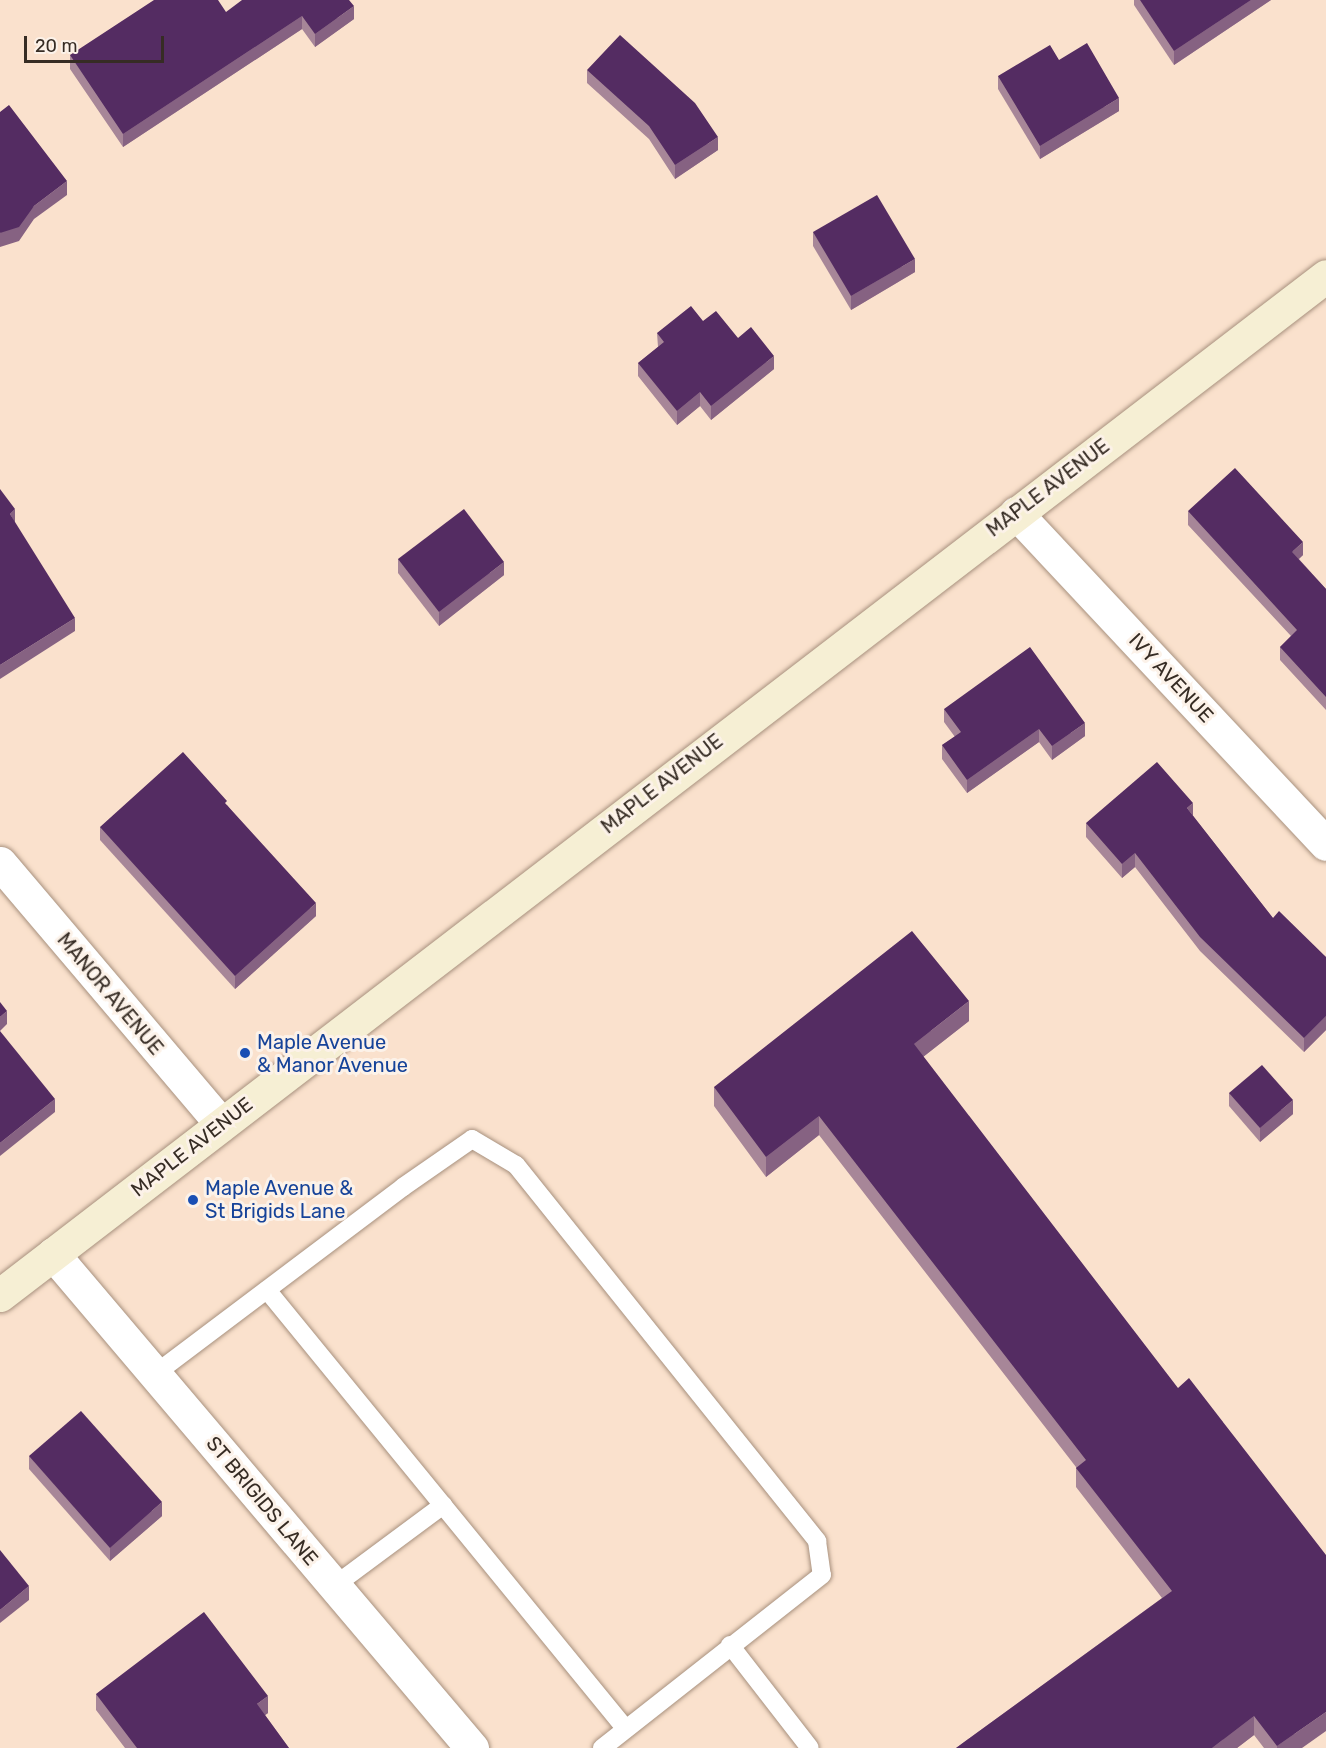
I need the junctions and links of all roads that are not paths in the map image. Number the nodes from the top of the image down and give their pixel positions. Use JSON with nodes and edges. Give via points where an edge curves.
{"nodes":[{"id":1,"x":1326,"y":276,"type":"edge"},
{"id":2,"x":1016,"y":513,"type":"junction"},
{"id":3,"x":1326,"y":844,"type":"edge"},
{"id":4,"x":0,"y":863,"type":"edge"},
{"id":5,"x":221,"y":1124,"type":"junction"},
{"id":6,"x":53,"y":1254,"type":"junction"},
{"id":7,"x":267,"y":1290,"type":"junction"},
{"id":8,"x":0,"y":1294,"type":"edge"},
{"id":9,"x":155,"y":1374,"type":"junction"},
{"id":10,"x":443,"y":1504,"type":"junction"},
{"id":11,"x":334,"y":1586,"type":"junction"},
{"id":12,"x":730,"y":1645,"type":"junction"},
{"id":13,"x":625,"y":1728,"type":"junction"},
{"id":14,"x":472,"y":1748,"type":"edge"},
{"id":15,"x":602,"y":1748,"type":"edge"},
{"id":16,"x":810,"y":1748,"type":"edge"}],
"edges":[{"from":1,"to":2,"type":"main road","name":"MAPLE AVENUE"},
{"from":2,"to":3,"type":"street","name":"IVY AVENUE"},
{"from":2,"to":5,"type":"main road","name":"MAPLE AVENUE"},
{"from":4,"to":5,"type":"street","name":"MANOR AVENUE"},
{"from":5,"to":6,"type":"main road","name":"MAPLE AVENUE"},
{"from":6,"to":8,"type":"main road","name":"MAPLE AVENUE"},
{"from":6,"to":9,"type":"street","name":"ST BRIGIDS LANE"},
{"from":7,"to":9,"type":"lane"},
{"from":7,"to":10,"type":"lane"},
{"from":7,"to":12,"type":"lane","via":[[472,1139],[516,1165],[817,1541],[822,1575]]},
{"from":9,"to":11,"type":"street","name":"ST BRIGIDS LANE"},
{"from":10,"to":11,"type":"lane"},
{"from":10,"to":13,"type":"lane"},
{"from":11,"to":14,"type":"street","name":"ST BRIGIDS LANE"},
{"from":12,"to":13,"type":"lane"},
{"from":12,"to":16,"type":"lane"},
{"from":13,"to":15,"type":"lane"}]}
